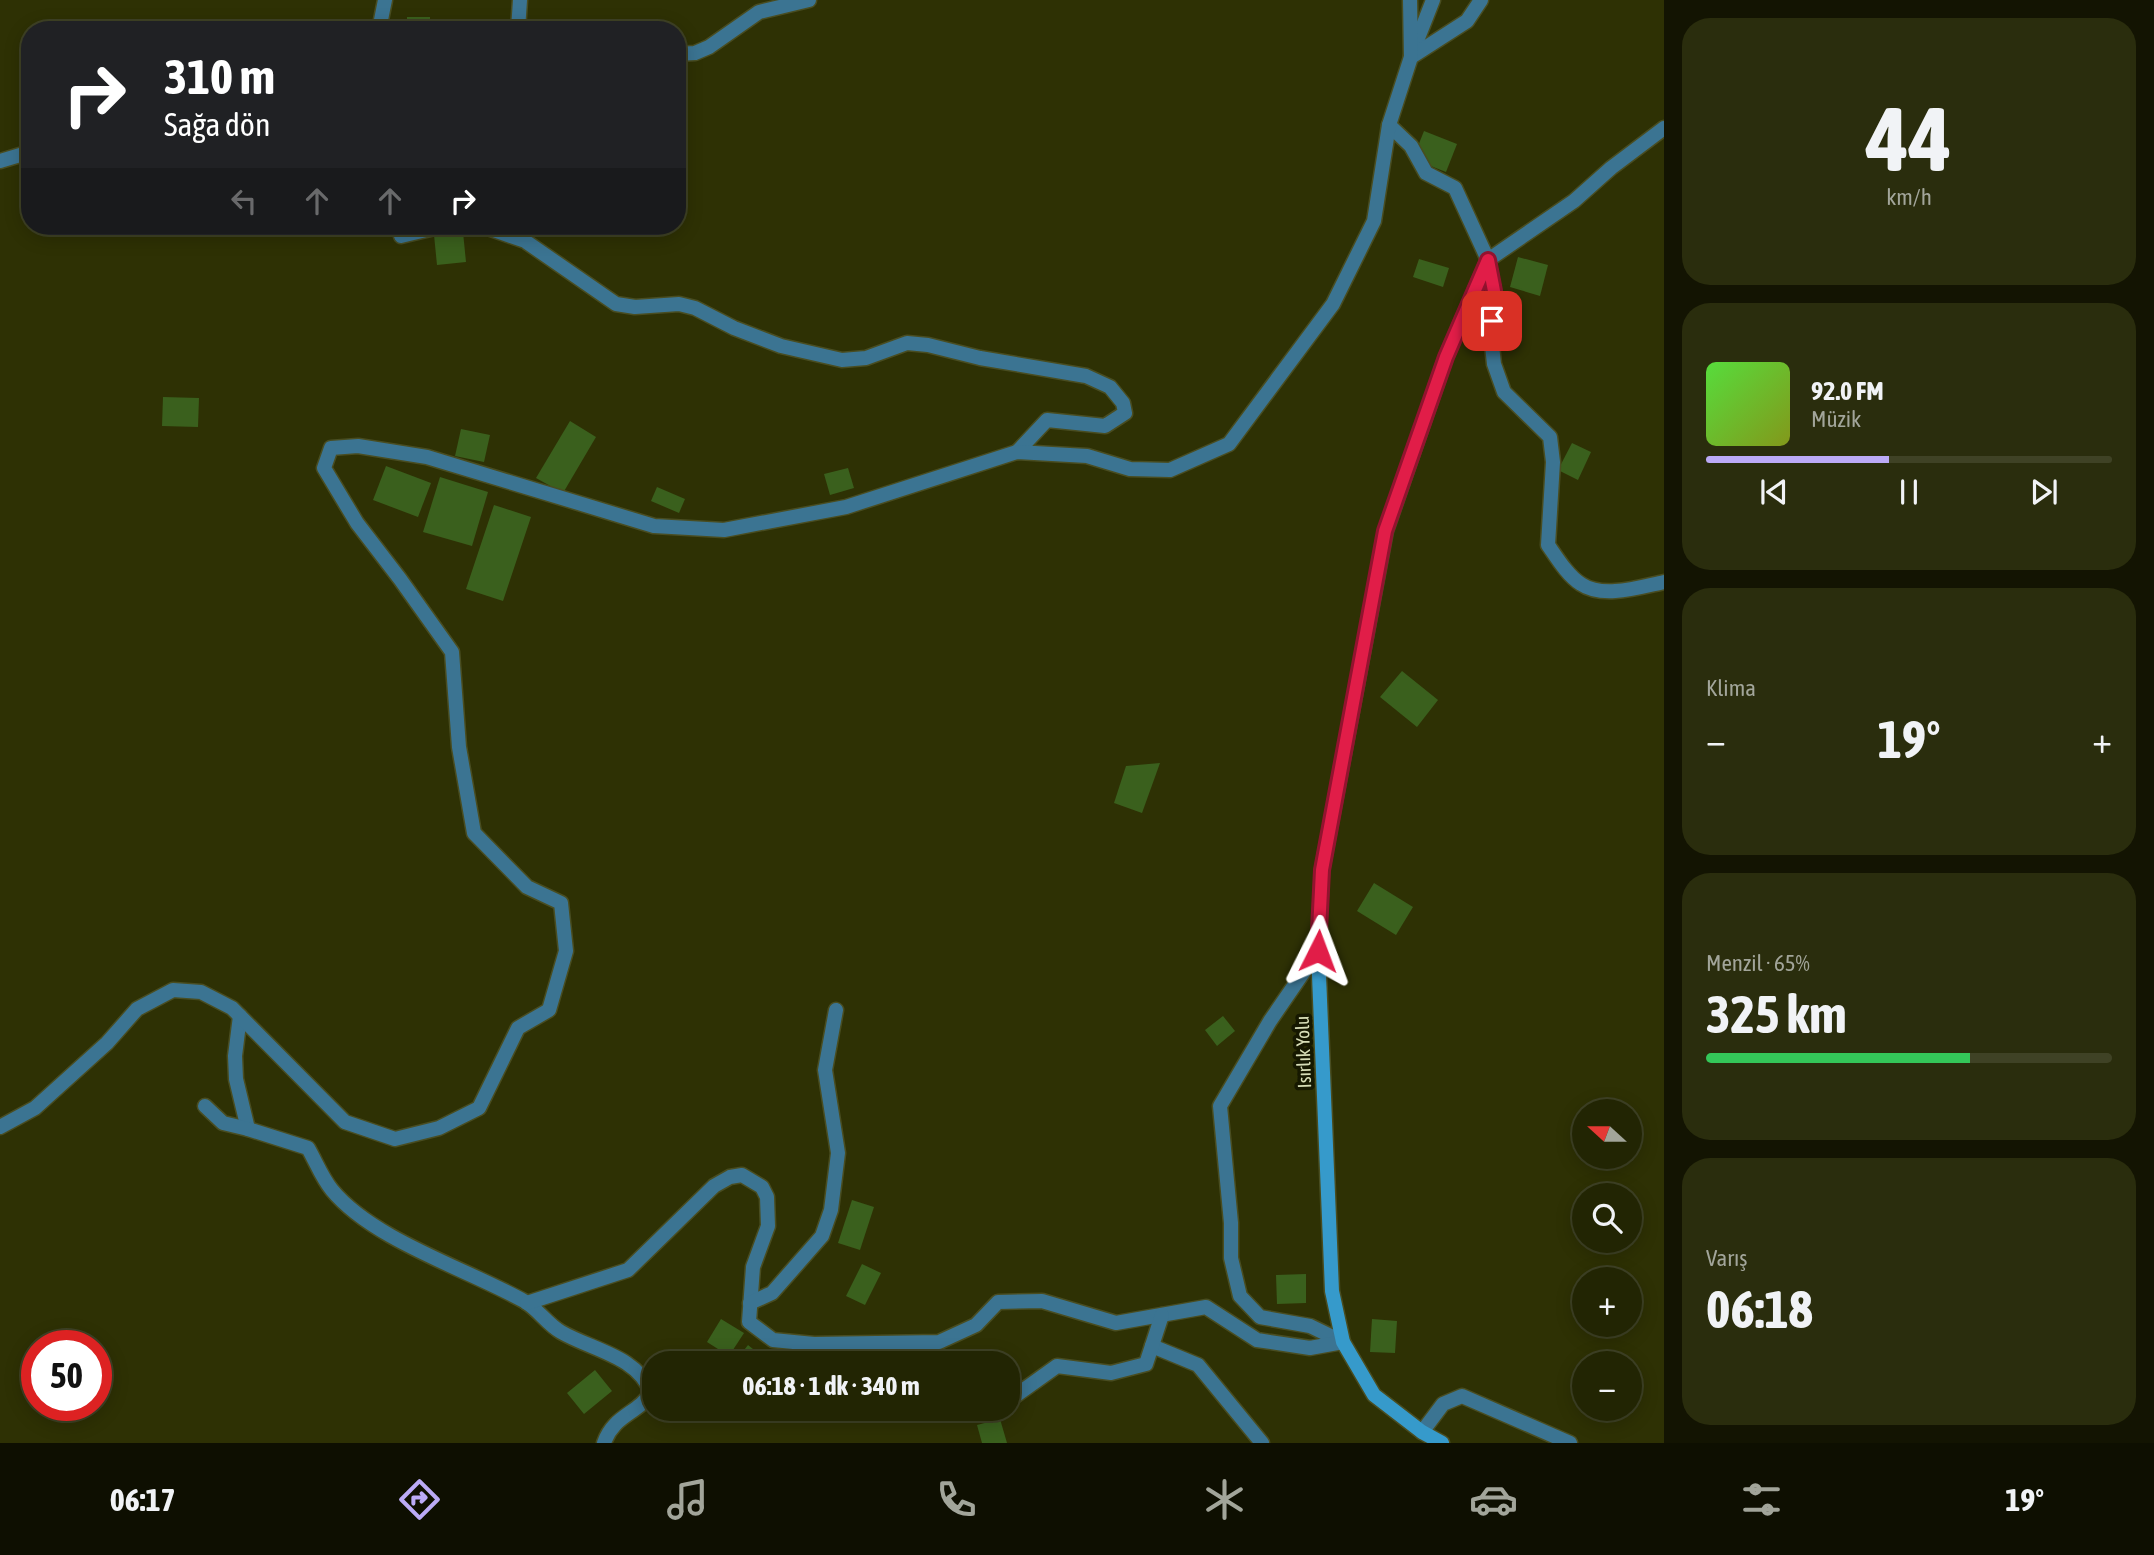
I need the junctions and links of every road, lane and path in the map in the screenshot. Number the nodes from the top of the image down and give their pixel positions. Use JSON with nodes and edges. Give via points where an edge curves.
{"nodes":[{"id":1,"x":386,"y":0,"type":"edge"},
{"id":2,"x":520,"y":0,"type":"edge"},
{"id":3,"x":809,"y":0,"type":"edge"},
{"id":4,"x":1410,"y":0,"type":"edge"},
{"id":5,"x":1433,"y":0,"type":"edge"},
{"id":6,"x":1481,"y":0,"type":"edge"},
{"id":7,"x":381,"y":21,"type":"edge"},
{"id":8,"x":519,"y":21,"type":"edge"},
{"id":9,"x":686,"y":54,"type":"edge"},
{"id":10,"x":1411,"y":57,"type":"junction"},
{"id":11,"x":1389,"y":125,"type":"junction"},
{"id":12,"x":1664,"y":128,"type":"edge"},
{"id":13,"x":21,"y":155,"type":"edge"},
{"id":14,"x":0,"y":161,"type":"edge"},
{"id":15,"x":405,"y":235,"type":"edge"},
{"id":16,"x":508,"y":235,"type":"edge"},
{"id":17,"x":401,"y":236,"type":"dead end"},
{"id":18,"x":1488,"y":260,"type":"junction"},
{"id":19,"x":1017,"y":453,"type":"junction"},
{"id":20,"x":1664,"y":582,"type":"edge"},
{"id":21,"x":1318,"y":951,"type":"junction"},
{"id":22,"x":836,"y":1010,"type":"dead end"},
{"id":23,"x":240,"y":1016,"type":"junction"},
{"id":24,"x":205,"y":1106,"type":"dead end"},
{"id":25,"x":0,"y":1127,"type":"edge"},
{"id":26,"x":248,"y":1129,"type":"junction"},
{"id":27,"x":527,"y":1303,"type":"junction"},
{"id":28,"x":750,"y":1303,"type":"junction"},
{"id":29,"x":1162,"y":1315,"type":"junction"},
{"id":30,"x":1343,"y":1342,"type":"junction"},
{"id":31,"x":1152,"y":1346,"type":"junction"},
{"id":32,"x":1020,"y":1392,"type":"edge"},
{"id":33,"x":1422,"y":1432,"type":"junction"},
{"id":34,"x":604,"y":1443,"type":"edge"},
{"id":35,"x":1262,"y":1443,"type":"edge"},
{"id":36,"x":1442,"y":1443,"type":"edge"},
{"id":37,"x":1570,"y":1443,"type":"edge"}],
"edges":[{"from":1,"to":7,"type":"street"},
{"from":2,"to":8,"type":"street"},
{"from":3,"to":9,"type":"street","via":[[759,12],[709,47]]},
{"from":4,"to":10,"type":"street"},
{"from":5,"to":10,"type":"street"},
{"from":6,"to":10,"type":"street","via":[[1467,21]]},
{"from":10,"to":11,"type":"street"},
{"from":11,"to":18,"type":"street","via":[[1412,146],[1426,173],[1455,188]]},
{"from":11,"to":19,"type":"street","via":[[1374,221],[1334,304],[1229,444],[1170,470],[1130,469],[1087,456]]},
{"from":12,"to":18,"type":"street","via":[[1574,201]]},
{"from":13,"to":14,"type":"street"},
{"from":15,"to":17,"type":"street"},
{"from":16,"to":19,"type":"street","via":[[525,241],[616,304],[680,304],[781,346],[842,360],[866,358],[907,343],[928,345],[1086,376],[1110,387],[1123,403],[1125,413],[1105,426],[1047,419]]},
{"from":18,"to":20,"type":"street","via":[[1494,291],[1491,336],[1504,392],[1549,437],[1553,462],[1548,545],[1581,584],[1597,590]]},
{"from":18,"to":21,"type":"main road","name":"Isırlık Yolu","via":[[1446,357],[1385,531],[1322,870]]},
{"from":19,"to":23,"type":"street","via":[[846,507],[724,530],[654,526],[427,457],[358,446],[331,448],[324,468],[357,523],[452,652],[458,747],[474,834],[527,887],[561,903],[566,951],[548,1010],[519,1028],[479,1108],[439,1128],[395,1139],[345,1122]]},
{"from":21,"to":30,"type":"main road","name":"Isırlık Yolu","via":[[1332,1291]]},
{"from":21,"to":30,"type":"street","via":[[1220,1107],[1231,1258],[1240,1296],[1260,1317],[1310,1326]]},
{"from":22,"to":28,"type":"street","via":[[825,1070],[838,1153],[831,1210],[822,1236],[772,1293]]},
{"from":23,"to":25,"type":"street","via":[[201,992],[173,990],[136,1009],[107,1043],[35,1108]]},
{"from":23,"to":26,"type":"street","via":[[236,1079]]},
{"from":24,"to":26,"type":"street","via":[[222,1123]]},
{"from":26,"to":27,"type":"street","via":[[308,1148],[331,1189],[356,1214]]},
{"from":27,"to":28,"type":"street","via":[[628,1270],[714,1186],[742,1175],[762,1187],[767,1197],[768,1226],[752,1267]]},
{"from":27,"to":34,"type":"street","via":[[559,1332],[629,1364],[646,1379],[651,1392],[647,1400],[620,1418]]},
{"from":28,"to":29,"type":"street","via":[[749,1322],[773,1340],[814,1344],[939,1342],[976,1325],[998,1302],[1042,1301],[1116,1323]]},
{"from":29,"to":30,"type":"street","via":[[1206,1307],[1256,1340],[1310,1348]]},
{"from":29,"to":31,"type":"street"},
{"from":30,"to":33,"type":"main road","name":"Isırlık Yolu","via":[[1374,1395]]},
{"from":31,"to":32,"type":"street","via":[[1146,1363],[1111,1373],[1056,1366]]},
{"from":31,"to":35,"type":"street","via":[[1198,1365]]},
{"from":33,"to":36,"type":"main road","name":"Isırlık Yolu"},
{"from":33,"to":37,"type":"street","via":[[1443,1404],[1462,1396]]}]}
